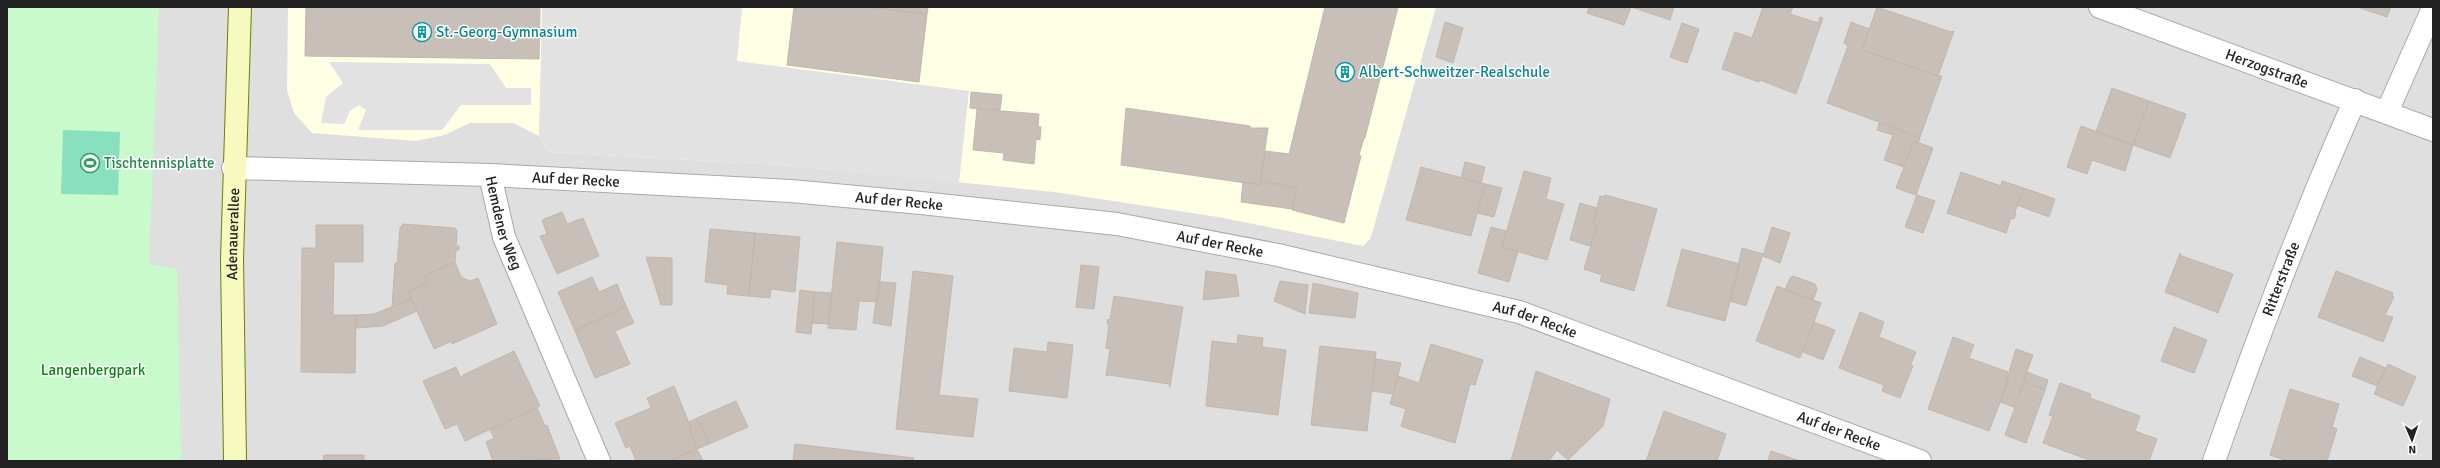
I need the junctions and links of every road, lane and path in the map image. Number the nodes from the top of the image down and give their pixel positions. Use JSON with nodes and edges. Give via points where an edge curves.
{"nodes":[{"id":1,"x":240,"y":7,"type":"edge"},
{"id":2,"x":2100,"y":7,"type":"edge"},
{"id":3,"x":2433,"y":8,"type":"edge"},
{"id":4,"x":2355,"y":100,"type":"junction"},
{"id":5,"x":2387,"y":112,"type":"junction"},
{"id":6,"x":2433,"y":130,"type":"edge"},
{"id":7,"x":234,"y":168,"type":"junction"},
{"id":8,"x":490,"y":175,"type":"junction"},
{"id":9,"x":235,"y":461,"type":"edge"},
{"id":10,"x":599,"y":461,"type":"edge"},
{"id":11,"x":1920,"y":461,"type":"edge"},
{"id":12,"x":2214,"y":461,"type":"edge"}],
"edges":[{"from":1,"to":7,"type":"main road","name":"Adenauerallee"},
{"from":2,"to":4,"type":"street","name":"Herzogstraße"},
{"from":3,"to":5,"type":"street"},
{"from":4,"to":5,"type":"street","name":"Herzogstraße"},
{"from":4,"to":12,"type":"street","name":"Ritterstraße","via":[[2332,150],[2252,351]]},
{"from":5,"to":6,"type":"street","name":"Herzogstraße"},
{"from":7,"to":8,"type":"street","name":"Hemdener Weg"},
{"from":7,"to":9,"type":"main road","name":"Adenauerallee","via":[[232,259]]},
{"from":8,"to":10,"type":"street","name":"Hemdener Weg","via":[[504,238]]},
{"from":8,"to":11,"type":"street","name":"Auf der Recke","via":[[791,191],[913,203],[1117,224],[1278,255],[1519,312]]}]}
